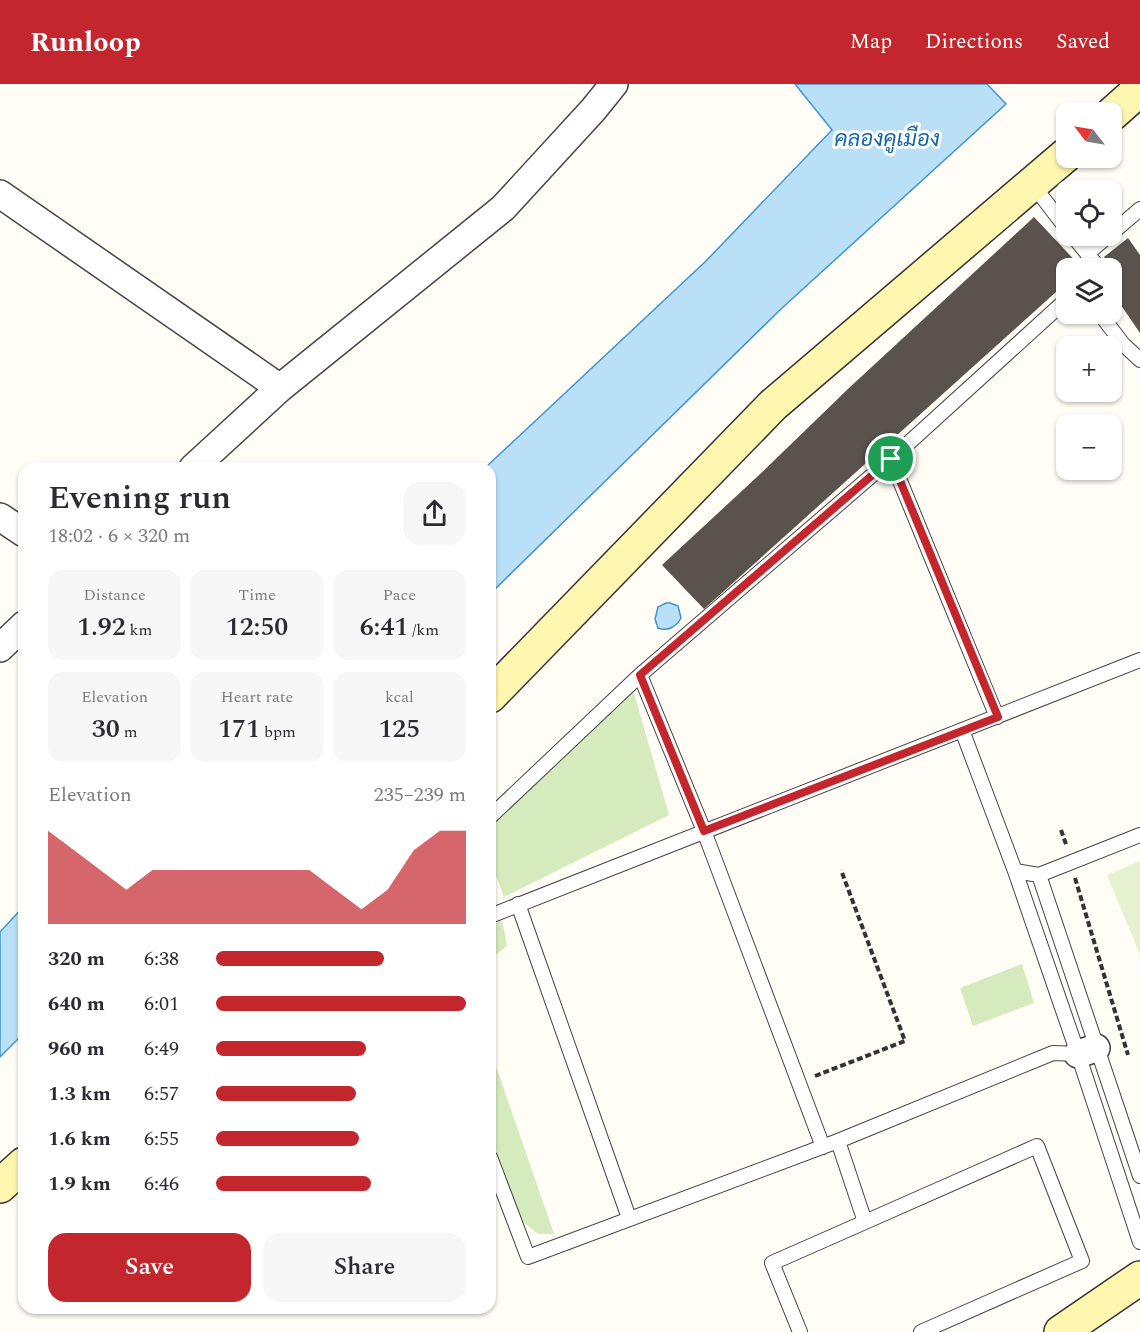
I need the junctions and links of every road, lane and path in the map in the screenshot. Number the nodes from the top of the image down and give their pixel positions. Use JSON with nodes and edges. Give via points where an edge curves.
{"nodes":[{"id":1,"x":614,"y":84,"type":"edge"},
{"id":2,"x":1140,"y":89,"type":"edge"},
{"id":3,"x":1122,"y":105,"type":"edge"},
{"id":4,"x":1056,"y":164,"type":"edge"},
{"id":5,"x":1033,"y":185,"type":"junction"},
{"id":6,"x":0,"y":194,"type":"edge"},
{"id":7,"x":1140,"y":209,"type":"edge"},
{"id":8,"x":1056,"y":215,"type":"edge"},
{"id":9,"x":1122,"y":224,"type":"edge"},
{"id":10,"x":1080,"y":246,"type":"edge"},
{"id":11,"x":1096,"y":246,"type":"edge"},
{"id":12,"x":1087,"y":254,"type":"junction"},
{"id":13,"x":1091,"y":258,"type":"edge"},
{"id":14,"x":1056,"y":309,"type":"edge"},
{"id":15,"x":1108,"y":324,"type":"edge"},
{"id":16,"x":1140,"y":360,"type":"edge"},
{"id":17,"x":280,"y":388,"type":"junction"},
{"id":18,"x":891,"y":459,"type":"junction"},
{"id":19,"x":200,"y":462,"type":"edge"},
{"id":20,"x":0,"y":517,"type":"edge"},
{"id":21,"x":18,"y":529,"type":"edge"},
{"id":22,"x":18,"y":631,"type":"edge"},
{"id":23,"x":0,"y":648,"type":"edge"},
{"id":24,"x":1140,"y":660,"type":"edge"},
{"id":25,"x":640,"y":675,"type":"junction"},
{"id":26,"x":496,"y":690,"type":"edge"},
{"id":27,"x":998,"y":717,"type":"junction"},
{"id":28,"x":962,"y":730,"type":"junction"},
{"id":29,"x":496,"y":811,"type":"edge"},
{"id":30,"x":1062,"y":830,"type":"dead end"},
{"id":31,"x":704,"y":831,"type":"junction"},
{"id":32,"x":1140,"y":835,"type":"edge"},
{"id":33,"x":1068,"y":853,"type":"dead end"},
{"id":34,"x":841,"y":870,"type":"dead end"},
{"id":35,"x":1015,"y":871,"type":"junction"},
{"id":36,"x":1039,"y":875,"type":"junction"},
{"id":37,"x":1075,"y":875,"type":"dead end"},
{"id":38,"x":518,"y":904,"type":"junction"},
{"id":39,"x":496,"y":913,"type":"edge"},
{"id":40,"x":1087,"y":1051,"type":"junction"},
{"id":41,"x":1128,"y":1055,"type":"dead end"},
{"id":42,"x":811,"y":1078,"type":"dead end"},
{"id":43,"x":838,"y":1142,"type":"junction"},
{"id":44,"x":824,"y":1147,"type":"junction"},
{"id":45,"x":18,"y":1170,"type":"edge"},
{"id":46,"x":496,"y":1173,"type":"edge"},
{"id":47,"x":1140,"y":1176,"type":"edge"},
{"id":48,"x":0,"y":1186,"type":"edge"},
{"id":49,"x":629,"y":1218,"type":"junction"},
{"id":50,"x":865,"y":1222,"type":"junction"},
{"id":51,"x":1140,"y":1242,"type":"edge"},
{"id":52,"x":1140,"y":1278,"type":"edge"},
{"id":53,"x":800,"y":1332,"type":"edge"},
{"id":54,"x":921,"y":1332,"type":"edge"},
{"id":55,"x":1061,"y":1332,"type":"edge"}],
"edges":[{"from":1,"to":17,"type":"street","via":[[503,208]]},
{"from":2,"to":3,"type":"street"},
{"from":4,"to":5,"type":"street"},
{"from":5,"to":8,"type":"lane"},
{"from":5,"to":26,"type":"street","via":[[773,405]]},
{"from":6,"to":17,"type":"street"},
{"from":7,"to":9,"type":"lane"},
{"from":10,"to":12,"type":"lane"},
{"from":11,"to":12,"type":"lane"},
{"from":12,"to":13,"type":"lane"},
{"from":14,"to":18,"type":"lane"},
{"from":15,"to":16,"type":"lane"},
{"from":17,"to":19,"type":"street"},
{"from":18,"to":25,"type":"lane"},
{"from":18,"to":27,"type":"lane"},
{"from":20,"to":21,"type":"street"},
{"from":22,"to":23,"type":"street"},
{"from":24,"to":27,"type":"lane"},
{"from":25,"to":29,"type":"lane"},
{"from":25,"to":31,"type":"lane"},
{"from":27,"to":28,"type":"lane"},
{"from":28,"to":31,"type":"lane"},
{"from":28,"to":35,"type":"lane"},
{"from":30,"to":33,"type":"path"},
{"from":31,"to":38,"type":"lane"},
{"from":31,"to":44,"type":"lane"},
{"from":32,"to":36,"type":"lane"},
{"from":34,"to":42,"type":"path","via":[[905,1041]]},
{"from":35,"to":36,"type":"lane"},
{"from":35,"to":40,"type":"lane"},
{"from":36,"to":40,"type":"lane"},
{"from":37,"to":41,"type":"path"},
{"from":38,"to":39,"type":"lane"},
{"from":38,"to":49,"type":"lane"},
{"from":40,"to":43,"type":"lane","via":[[1053,1053]]},
{"from":40,"to":47,"type":"lane"},
{"from":40,"to":51,"type":"lane"},
{"from":43,"to":44,"type":"lane"},
{"from":43,"to":50,"type":"lane"},
{"from":44,"to":49,"type":"lane"},
{"from":45,"to":48,"type":"street"},
{"from":46,"to":49,"type":"lane","via":[[528,1257]]},
{"from":50,"to":53,"type":"lane","via":[[772,1263]]},
{"from":50,"to":54,"type":"lane","via":[[1037,1146],[1082,1262]]},
{"from":52,"to":55,"type":"street"}]}
